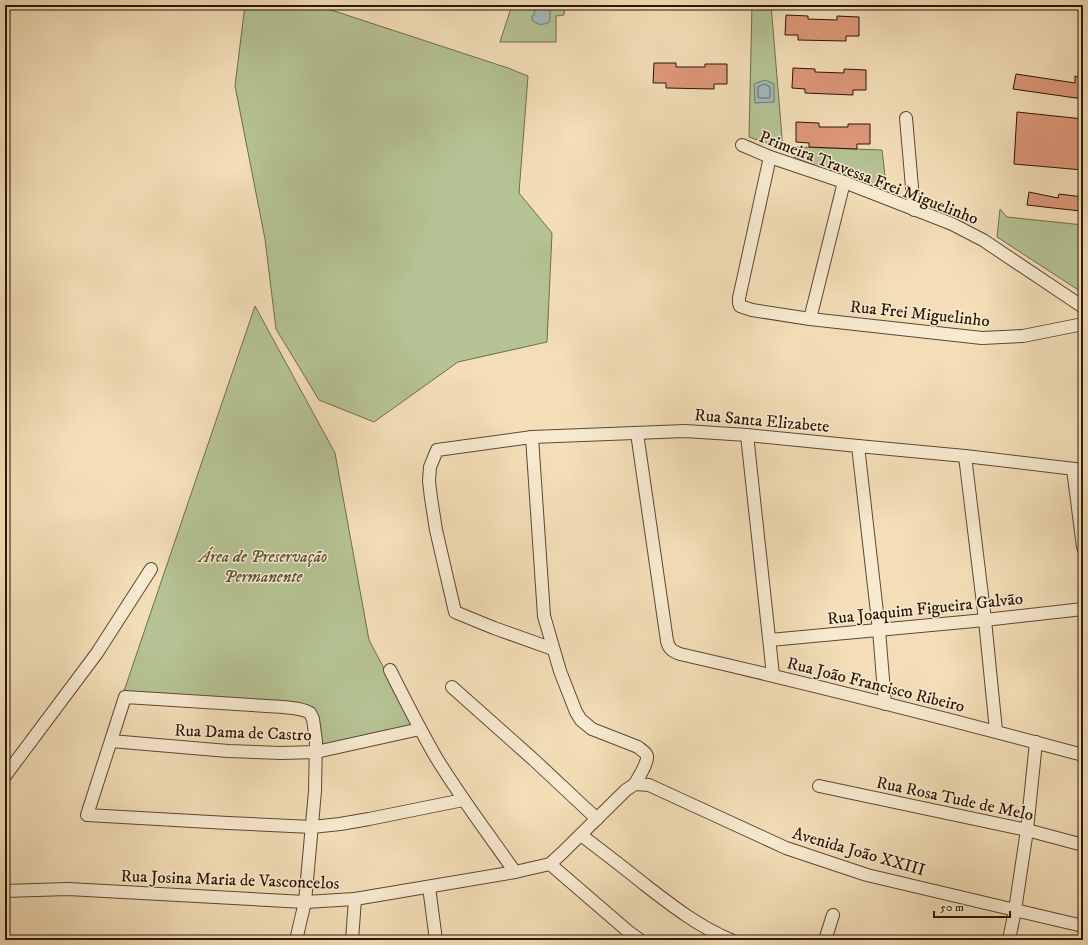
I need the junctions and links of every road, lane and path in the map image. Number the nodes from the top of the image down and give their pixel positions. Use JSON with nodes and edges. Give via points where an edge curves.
{"nodes":[{"id":1,"x":906,"y":118,"type":"dead end"},
{"id":2,"x":742,"y":145,"type":"dead end"},
{"id":3,"x":770,"y":157,"type":"junction"},
{"id":4,"x":844,"y":182,"type":"junction"},
{"id":5,"x":914,"y":210,"type":"junction"},
{"id":6,"x":1083,"y":307,"type":"edge"},
{"id":7,"x":810,"y":319,"type":"junction"},
{"id":8,"x":1083,"y":324,"type":"edge"},
{"id":9,"x":637,"y":433,"type":"junction"},
{"id":10,"x":747,"y":435,"type":"junction"},
{"id":11,"x":532,"y":438,"type":"junction"},
{"id":12,"x":858,"y":446,"type":"junction"},
{"id":13,"x":965,"y":456,"type":"junction"},
{"id":14,"x":1078,"y":469,"type":"edge"},
{"id":15,"x":1083,"y":547,"type":"edge"},
{"id":16,"x":151,"y":569,"type":"dead end"},
{"id":17,"x":1083,"y":610,"type":"edge"},
{"id":18,"x":985,"y":620,"type":"junction"},
{"id":19,"x":879,"y":630,"type":"junction"},
{"id":20,"x":770,"y":640,"type":"junction"},
{"id":21,"x":553,"y":649,"type":"junction"},
{"id":22,"x":390,"y":670,"type":"dead end"},
{"id":23,"x":773,"y":675,"type":"junction"},
{"id":24,"x":452,"y":687,"type":"dead end"},
{"id":25,"x":885,"y":704,"type":"junction"},
{"id":26,"x":420,"y":729,"type":"junction"},
{"id":27,"x":996,"y":732,"type":"junction"},
{"id":28,"x":111,"y":741,"type":"junction"},
{"id":29,"x":1036,"y":742,"type":"junction"},
{"id":30,"x":316,"y":752,"type":"junction"},
{"id":31,"x":1083,"y":755,"type":"edge"},
{"id":32,"x":5,"y":776,"type":"edge"},
{"id":33,"x":635,"y":784,"type":"junction"},
{"id":34,"x":820,"y":786,"type":"dead end"},
{"id":35,"x":463,"y":800,"type":"junction"},
{"id":36,"x":597,"y":819,"type":"junction"},
{"id":37,"x":312,"y":827,"type":"junction"},
{"id":38,"x":1027,"y":830,"type":"junction"},
{"id":39,"x":581,"y":835,"type":"junction"},
{"id":40,"x":1083,"y":845,"type":"edge"},
{"id":41,"x":550,"y":864,"type":"junction"},
{"id":42,"x":515,"y":872,"type":"junction"},
{"id":43,"x":429,"y":887,"type":"junction"},
{"id":44,"x":5,"y":891,"type":"edge"},
{"id":45,"x":355,"y":899,"type":"junction"},
{"id":46,"x":305,"y":902,"type":"junction"},
{"id":47,"x":1015,"y":910,"type":"junction"},
{"id":48,"x":833,"y":915,"type":"dead end"},
{"id":49,"x":1083,"y":926,"type":"edge"},
{"id":50,"x":631,"y":938,"type":"edge"},
{"id":51,"x":725,"y":939,"type":"edge"},
{"id":52,"x":296,"y":940,"type":"edge"},
{"id":53,"x":352,"y":940,"type":"edge"},
{"id":54,"x":436,"y":940,"type":"edge"},
{"id":55,"x":825,"y":940,"type":"edge"},
{"id":56,"x":1009,"y":940,"type":"edge"}],
"edges":[{"from":1,"to":5,"type":"street"},
{"from":2,"to":3,"type":"street","name":"Primeira Travessa Frei Miguelinho"},
{"from":3,"to":4,"type":"street","name":"Primeira Travessa Frei Miguelinho"},
{"from":3,"to":7,"type":"street","name":"Rua Frei Miguelinho","via":[[739,302],[740,306],[752,310]]},
{"from":4,"to":5,"type":"street","name":"Primeira Travessa Frei Miguelinho"},
{"from":4,"to":7,"type":"street"},
{"from":5,"to":6,"type":"street","name":"Primeira Travessa Frei Miguelinho","via":[[952,224],[983,240]]},
{"from":7,"to":8,"type":"street","name":"Rua Frei Miguelinho","via":[[982,338],[1023,336]]},
{"from":9,"to":10,"type":"street","name":"Rua Santa Elizabete","via":[[685,431]]},
{"from":9,"to":11,"type":"street","name":"Rua Santa Elizabete"},
{"from":9,"to":23,"type":"street","name":"Rua João Francisco Ribeiro","via":[[668,647],[680,654]]},
{"from":10,"to":12,"type":"street","name":"Rua Santa Elizabete"},
{"from":10,"to":20,"type":"street"},
{"from":11,"to":21,"type":"street","via":[[544,616]]},
{"from":11,"to":21,"type":"street","name":"Rua Santa Elizabete","via":[[437,450],[430,467],[429,481],[436,530],[455,612]]},
{"from":12,"to":13,"type":"street","name":"Rua Santa Elizabete"},
{"from":12,"to":19,"type":"street"},
{"from":13,"to":14,"type":"street","name":"Rua Santa Elizabete"},
{"from":13,"to":18,"type":"street"},
{"from":14,"to":15,"type":"street"},
{"from":16,"to":32,"type":"street","via":[[97,653]]},
{"from":17,"to":18,"type":"street","name":"Rua Joaquim Figueira Galvão"},
{"from":18,"to":19,"type":"street","name":"Rua Joaquim Figueira Galvão"},
{"from":18,"to":27,"type":"street"},
{"from":19,"to":20,"type":"street","name":"Rua Joaquim Figueira Galvão"},
{"from":19,"to":25,"type":"street"},
{"from":20,"to":23,"type":"street"},
{"from":21,"to":33,"type":"street","via":[[581,720],[592,729],[638,747],[646,755],[645,764]]},
{"from":22,"to":26,"type":"street"},
{"from":23,"to":25,"type":"street","name":"Rua João Francisco Ribeiro"},
{"from":24,"to":36,"type":"street"},
{"from":25,"to":27,"type":"street","name":"Rua João Francisco Ribeiro"},
{"from":26,"to":30,"type":"street","name":"Rua Dama de Castro"},
{"from":26,"to":35,"type":"street"},
{"from":27,"to":29,"type":"street","name":"Rua João Francisco Ribeiro"},
{"from":28,"to":30,"type":"street","name":"Rua Dama de Castro","via":[[228,751]]},
{"from":28,"to":30,"type":"street","via":[[125,697],[304,710],[310,713],[313,719]]},
{"from":28,"to":37,"type":"street","via":[[87,815]]},
{"from":29,"to":31,"type":"street","name":"Rua João Francisco Ribeiro"},
{"from":29,"to":38,"type":"street"},
{"from":30,"to":37,"type":"street"},
{"from":33,"to":36,"type":"street","name":"Rua Josina Maria de Vasconcelos"},
{"from":33,"to":47,"type":"street","name":"Avenida João XXIII","via":[[655,788],[737,827],[824,861],[867,875]]},
{"from":34,"to":38,"type":"street","name":"Rua Rosa Tude de Melo"},
{"from":35,"to":37,"type":"street","via":[[369,819]]},
{"from":35,"to":42,"type":"street"},
{"from":36,"to":39,"type":"street","name":"Rua Josina Maria de Vasconcelos"},
{"from":37,"to":46,"type":"street"},
{"from":38,"to":40,"type":"street","name":"Rua Rosa Tude de Melo"},
{"from":38,"to":47,"type":"street"},
{"from":39,"to":41,"type":"street","name":"Rua Josina Maria de Vasconcelos"},
{"from":39,"to":51,"type":"street","via":[[673,906]]},
{"from":41,"to":42,"type":"street","name":"Rua Josina Maria de Vasconcelos"},
{"from":41,"to":50,"type":"street"},
{"from":42,"to":43,"type":"street","name":"Rua Josina Maria de Vasconcelos"},
{"from":43,"to":45,"type":"street","name":"Rua Josina Maria de Vasconcelos"},
{"from":43,"to":54,"type":"street"},
{"from":44,"to":46,"type":"street","name":"Rua Josina Maria de Vasconcelos","via":[[68,890]]},
{"from":45,"to":46,"type":"street","name":"Rua Josina Maria de Vasconcelos"},
{"from":45,"to":53,"type":"street"},
{"from":46,"to":52,"type":"street"},
{"from":47,"to":49,"type":"street","name":"Avenida João XXIII"},
{"from":47,"to":56,"type":"street"},
{"from":48,"to":55,"type":"street"}]}
